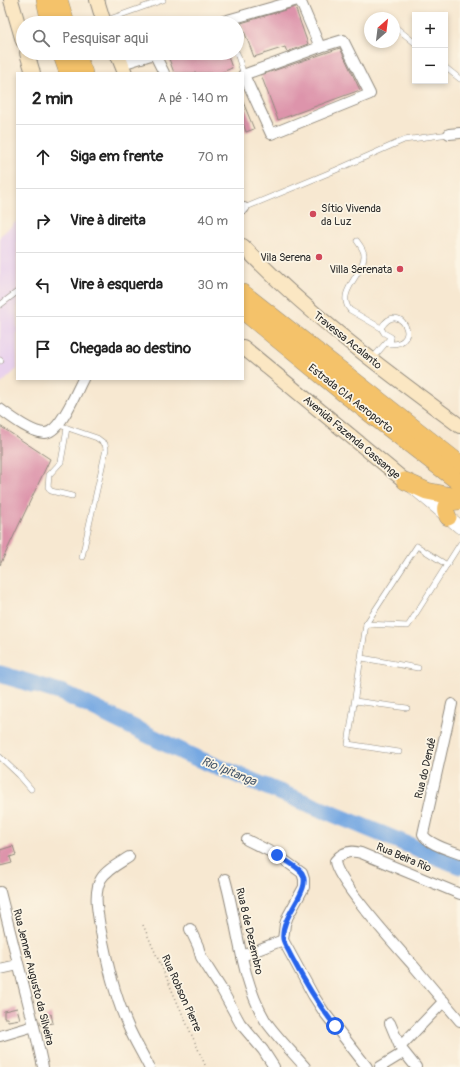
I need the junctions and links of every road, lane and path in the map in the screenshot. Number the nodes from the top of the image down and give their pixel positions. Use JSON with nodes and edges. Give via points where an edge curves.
{"nodes":[{"id":1,"x":11,"y":0,"type":"edge"},
{"id":2,"x":45,"y":0,"type":"edge"},
{"id":3,"x":60,"y":0,"type":"edge"},
{"id":4,"x":97,"y":0,"type":"edge"},
{"id":5,"x":163,"y":0,"type":"edge"},
{"id":6,"x":299,"y":0,"type":"edge"},
{"id":7,"x":48,"y":16,"type":"edge"},
{"id":8,"x":64,"y":16,"type":"edge"},
{"id":9,"x":101,"y":16,"type":"edge"},
{"id":10,"x":119,"y":16,"type":"edge"},
{"id":11,"x":244,"y":16,"type":"edge"},
{"id":12,"x":16,"y":17,"type":"edge"},
{"id":13,"x":400,"y":31,"type":"edge"},
{"id":14,"x":412,"y":41,"type":"edge"},
{"id":15,"x":320,"y":47,"type":"junction"},
{"id":16,"x":29,"y":60,"type":"edge"},
{"id":17,"x":63,"y":60,"type":"edge"},
{"id":18,"x":79,"y":60,"type":"edge"},
{"id":19,"x":132,"y":60,"type":"edge"},
{"id":20,"x":157,"y":60,"type":"edge"},
{"id":21,"x":239,"y":60,"type":"edge"},
{"id":22,"x":121,"y":63,"type":"edge"},
{"id":23,"x":448,"y":69,"type":"edge"},
{"id":24,"x":34,"y":72,"type":"edge"},
{"id":25,"x":68,"y":72,"type":"edge"},
{"id":26,"x":84,"y":72,"type":"edge"},
{"id":27,"x":163,"y":72,"type":"edge"},
{"id":28,"x":243,"y":72,"type":"edge"},
{"id":29,"x":244,"y":75,"type":"edge"},
{"id":30,"x":460,"y":79,"type":"edge"},
{"id":31,"x":460,"y":133,"type":"edge"},
{"id":32,"x":449,"y":134,"type":"joint"},
{"id":33,"x":244,"y":208,"type":"edge"},
{"id":34,"x":357,"y":241,"type":"dead end"},
{"id":35,"x":244,"y":247,"type":"edge"},
{"id":36,"x":16,"y":293,"type":"edge"},
{"id":37,"x":244,"y":294,"type":"edge"},
{"id":38,"x":0,"y":306,"type":"edge"},
{"id":39,"x":244,"y":312,"type":"edge"},
{"id":40,"x":381,"y":328,"type":"junction"},
{"id":41,"x":391,"y":337,"type":"junction"},
{"id":42,"x":244,"y":348,"type":"edge"},
{"id":43,"x":371,"y":359,"type":"junction"},
{"id":44,"x":83,"y":380,"type":"edge"},
{"id":45,"x":0,"y":409,"type":"edge"},
{"id":46,"x":63,"y":426,"type":"junction"},
{"id":47,"x":460,"y":426,"type":"edge"},
{"id":48,"x":460,"y":464,"type":"edge"},
{"id":49,"x":405,"y":481,"type":"junction"},
{"id":50,"x":460,"y":483,"type":"edge"},
{"id":51,"x":72,"y":496,"type":"dead end"},
{"id":52,"x":460,"y":500,"type":"edge"},
{"id":53,"x":454,"y":522,"type":"edge"},
{"id":54,"x":460,"y":544,"type":"edge"},
{"id":55,"x":82,"y":557,"type":"dead end"},
{"id":56,"x":447,"y":565,"type":"junction"},
{"id":57,"x":366,"y":624,"type":"junction"},
{"id":58,"x":362,"y":658,"type":"junction"},
{"id":59,"x":418,"y":668,"type":"dead end"},
{"id":60,"x":355,"y":701,"type":"junction"},
{"id":61,"x":452,"y":704,"type":"dead end"},
{"id":62,"x":407,"y":708,"type":"dead end"},
{"id":63,"x":400,"y":752,"type":"dead end"},
{"id":64,"x":0,"y":757,"type":"edge"},
{"id":65,"x":31,"y":789,"type":"dead end"},
{"id":66,"x":246,"y":840,"type":"dead end"},
{"id":67,"x":460,"y":854,"type":"edge"},
{"id":68,"x":129,"y":857,"type":"dead end"},
{"id":69,"x":225,"y":878,"type":"dead end"},
{"id":70,"x":0,"y":892,"type":"edge"},
{"id":71,"x":460,"y":894,"type":"edge"},
{"id":72,"x":2,"y":905,"type":"edge"},
{"id":73,"x":143,"y":925,"type":"dead end"},
{"id":74,"x":190,"y":929,"type":"dead end"},
{"id":75,"x":283,"y":940,"type":"junction"},
{"id":76,"x":242,"y":956,"type":"junction"},
{"id":77,"x":18,"y":965,"type":"junction"},
{"id":78,"x":0,"y":969,"type":"edge"},
{"id":79,"x":444,"y":1001,"type":"junction"},
{"id":80,"x":460,"y":1021,"type":"edge"},
{"id":81,"x":390,"y":1024,"type":"dead end"},
{"id":82,"x":34,"y":1026,"type":"junction"},
{"id":83,"x":0,"y":1036,"type":"edge"},
{"id":84,"x":402,"y":1050,"type":"junction"},
{"id":85,"x":43,"y":1067,"type":"edge"},
{"id":86,"x":149,"y":1067,"type":"edge"},
{"id":87,"x":206,"y":1067,"type":"edge"},
{"id":88,"x":274,"y":1067,"type":"edge"},
{"id":89,"x":304,"y":1067,"type":"edge"},
{"id":90,"x":368,"y":1067,"type":"edge"},
{"id":91,"x":380,"y":1067,"type":"edge"},
{"id":92,"x":416,"y":1067,"type":"edge"}],
"edges":[{"from":1,"to":12,"type":"main road"},
{"from":2,"to":7,"type":"highway"},
{"from":3,"to":8,"type":"highway"},
{"from":4,"to":9,"type":"main road"},
{"from":5,"to":10,"type":"lane"},
{"from":6,"to":11,"type":"street"},
{"from":6,"to":15,"type":"street"},
{"from":13,"to":14,"type":"lane"},
{"from":15,"to":29,"type":"street"},
{"from":15,"to":29,"type":"street","via":[[343,40],[370,94],[271,134]]},
{"from":16,"to":24,"type":"main road"},
{"from":17,"to":25,"type":"highway"},
{"from":18,"to":26,"type":"highway"},
{"from":19,"to":22,"type":"street"},
{"from":20,"to":27,"type":"street"},
{"from":21,"to":28,"type":"lane"},
{"from":23,"to":30,"type":"lane"},
{"from":31,"to":32,"type":"street"},
{"from":32,"to":33,"type":"lane","via":[[404,140]]},
{"from":34,"to":40,"type":"lane","via":[[362,248],[364,261],[347,293],[346,306]]},
{"from":35,"to":43,"type":"main road","name":"Travessa Acalanto","via":[[313,313]]},
{"from":36,"to":38,"type":"lane"},
{"from":37,"to":48,"type":"highway","name":"Estrada CIA Aeroporto"},
{"from":39,"to":50,"type":"highway","name":"Estrada CIA Aeroporto"},
{"from":40,"to":41,"type":"lane"},
{"from":40,"to":41,"type":"lane","via":[[391,318],[398,318],[404,322],[407,335],[404,341],[397,345],[390,344]]},
{"from":41,"to":43,"type":"lane"},
{"from":42,"to":49,"type":"main road","name":"Avenida Fazenda Cassange"},
{"from":43,"to":47,"type":"main road","name":"Travessa Acalanto"},
{"from":44,"to":46,"type":"street"},
{"from":45,"to":46,"type":"street","via":[[27,427],[44,433]]},
{"from":46,"to":51,"type":"lane","via":[[61,462],[49,475],[48,487],[51,491]]},
{"from":46,"to":55,"type":"lane","via":[[102,441],[106,449]]},
{"from":49,"to":52,"type":"highway","via":[[427,491]]},
{"from":49,"to":53,"type":"street","name":"Avenida Fazenda Cassange"},
{"from":52,"to":53,"type":"highway","via":[[447,504],[445,508]]},
{"from":54,"to":56,"type":"lane"},
{"from":56,"to":57,"type":"lane","via":[[408,626]]},
{"from":56,"to":57,"type":"lane","via":[[417,546]]},
{"from":57,"to":58,"type":"lane"},
{"from":58,"to":59,"type":"lane"},
{"from":58,"to":60,"type":"lane"},
{"from":60,"to":62,"type":"lane"},
{"from":60,"to":63,"type":"lane","via":[[348,744]]},
{"from":61,"to":67,"type":"street","name":"Rua do Dendê","via":[[423,836],[431,843]]},
{"from":64,"to":65,"type":"lane"},
{"from":66,"to":75,"type":"street","via":[[277,855],[302,873],[304,887],[288,916]]},
{"from":68,"to":86,"type":"street","via":[[101,879],[98,910],[107,966],[119,1005]]},
{"from":69,"to":76,"type":"street","name":"Rua 8 de Dezembro"},
{"from":70,"to":72,"type":"street","name":"Rua Jenner Augusto da Silveira"},
{"from":71,"to":79,"type":"street","name":"Rua Beira Rio","via":[[361,852],[352,851],[335,861],[360,904]]},
{"from":72,"to":77,"type":"street","name":"Rua Jenner Augusto da Silveira"},
{"from":73,"to":87,"type":"path","name":"Rua Robson Pierre"},
{"from":74,"to":88,"type":"street","via":[[201,957],[240,1023]]},
{"from":75,"to":76,"type":"street"},
{"from":75,"to":90,"type":"street","via":[[313,996]]},
{"from":76,"to":89,"type":"street","name":"Rua 8 de Dezembro","via":[[252,990],[266,1020]]},
{"from":77,"to":78,"type":"street"},
{"from":77,"to":82,"type":"street","name":"Rua Jenner Augusto da Silveira"},
{"from":79,"to":80,"type":"street"},
{"from":79,"to":84,"type":"street"},
{"from":81,"to":84,"type":"street"},
{"from":82,"to":83,"type":"street"},
{"from":82,"to":85,"type":"street","name":"Rua Jenner Augusto da Silveira"},
{"from":84,"to":91,"type":"street"},
{"from":84,"to":92,"type":"street"}]}
